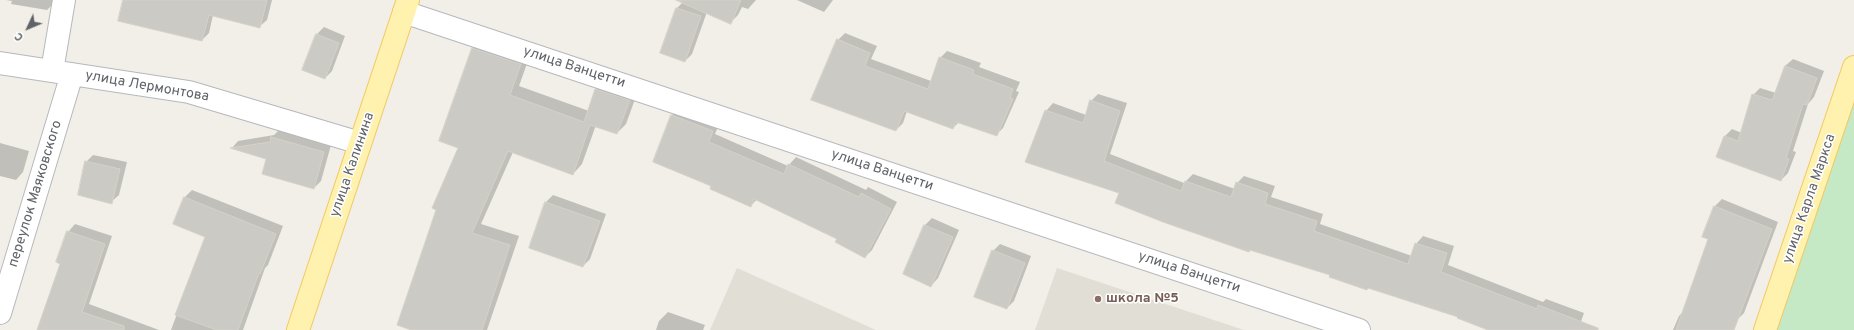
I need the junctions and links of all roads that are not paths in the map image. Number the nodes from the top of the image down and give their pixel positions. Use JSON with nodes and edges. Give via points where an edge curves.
{"nodes":[{"id":1,"x":64,"y":0,"type":"edge"},
{"id":2,"x":406,"y":6,"type":"edge"},
{"id":3,"x":0,"y":63,"type":"edge"},
{"id":4,"x":1854,"y":67,"type":"edge"},
{"id":5,"x":62,"y":72,"type":"junction"},
{"id":6,"x":360,"y":143,"type":"junction"},
{"id":7,"x":0,"y":314,"type":"edge"},
{"id":8,"x":298,"y":330,"type":"edge"},
{"id":9,"x":1359,"y":330,"type":"edge"},
{"id":10,"x":1765,"y":330,"type":"edge"}],
"edges":[{"from":1,"to":5,"type":"street","name":"переулок Маяковского"},
{"from":2,"to":6,"type":"main road","name":"улица Калинина"},
{"from":2,"to":9,"type":"street","name":"улица Ванцетти"},
{"from":3,"to":5,"type":"street","name":"улица Лермонтова"},
{"from":4,"to":10,"type":"main road","name":"улица Карла Маркса"},
{"from":5,"to":6,"type":"street","name":"улица Лермонтова","via":[[189,92]]},
{"from":5,"to":7,"type":"street","name":"переулок Маяковского"},
{"from":6,"to":8,"type":"main road","name":"улица Калинина"}]}
